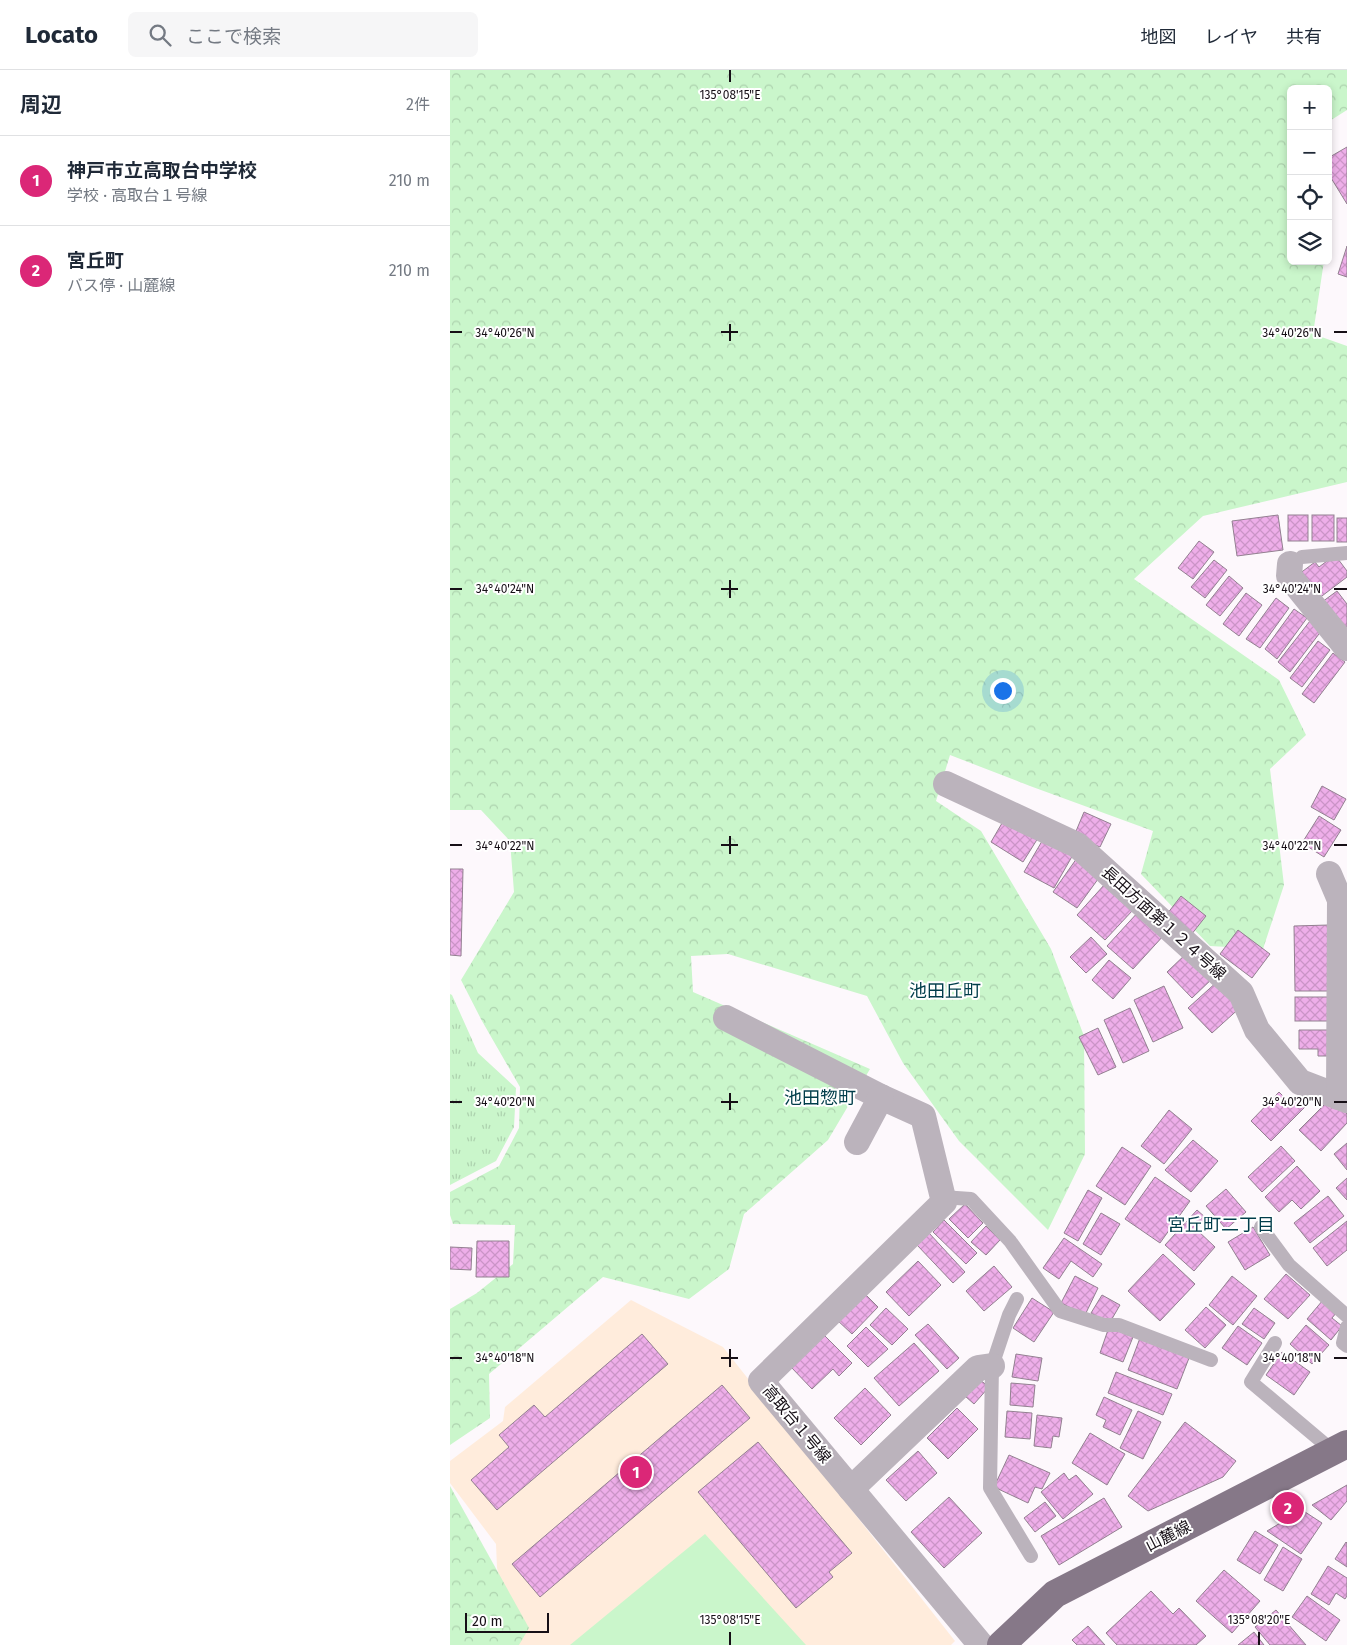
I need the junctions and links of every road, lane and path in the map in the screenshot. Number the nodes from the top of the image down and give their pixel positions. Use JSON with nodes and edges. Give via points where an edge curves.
{"nodes":[{"id":1,"x":1347,"y":553,"type":"edge"},
{"id":2,"x":1296,"y":560,"type":"joint"},
{"id":3,"x":1347,"y":648,"type":"edge"},
{"id":4,"x":946,"y":784,"type":"dead end"},
{"id":5,"x":1329,"y":874,"type":"dead end"},
{"id":6,"x":726,"y":1018,"type":"dead end"},
{"id":7,"x":881,"y":1097,"type":"junction"},
{"id":8,"x":1343,"y":1098,"type":"edge"},
{"id":9,"x":857,"y":1142,"type":"dead end"},
{"id":10,"x":942,"y":1197,"type":"junction"},
{"id":11,"x":1261,"y":1227,"type":"dead end"},
{"id":12,"x":1017,"y":1299,"type":"dead end"},
{"id":13,"x":1347,"y":1316,"type":"edge"},
{"id":14,"x":1347,"y":1328,"type":"edge"},
{"id":15,"x":1275,"y":1343,"type":"dead end"},
{"id":16,"x":1347,"y":1346,"type":"edge"},
{"id":17,"x":1211,"y":1360,"type":"dead end"},
{"id":18,"x":992,"y":1366,"type":"junction"},
{"id":19,"x":1340,"y":1447,"type":"edge"},
{"id":20,"x":851,"y":1489,"type":"junction"},
{"id":21,"x":1031,"y":1556,"type":"dead end"},
{"id":22,"x":1009,"y":1642,"type":"edge"},
{"id":23,"x":981,"y":1645,"type":"edge"}],
"edges":[{"from":1,"to":2,"type":"lane"},
{"from":2,"to":3,"type":"street","via":[[1289,576]]},
{"from":4,"to":8,"type":"street","name":"長田方面第１２４号線","via":[[1077,845],[1241,993],[1257,1030],[1300,1082]]},
{"from":5,"to":8,"type":"street","via":[[1340,900]]},
{"from":6,"to":7,"type":"street"},
{"from":7,"to":9,"type":"street"},
{"from":7,"to":10,"type":"street","via":[[923,1116]]},
{"from":10,"to":17,"type":"lane","via":[[971,1199],[1010,1241],[1060,1311],[1104,1326],[1119,1325]]},
{"from":10,"to":20,"type":"street","name":"高取台１号線","via":[[944,1202],[761,1381]]},
{"from":11,"to":13,"type":"lane","via":[[1289,1265]]},
{"from":12,"to":18,"type":"lane"},
{"from":14,"to":16,"type":"lane","via":[[1343,1343]]},
{"from":15,"to":19,"type":"lane","via":[[1251,1382]]},
{"from":18,"to":20,"type":"street","via":[[978,1368]]},
{"from":18,"to":21,"type":"lane","via":[[990,1488]]},
{"from":19,"to":22,"type":"main road","name":"山麓線","via":[[1054,1594]]},
{"from":20,"to":23,"type":"street","name":"高取台１号線"}]}
